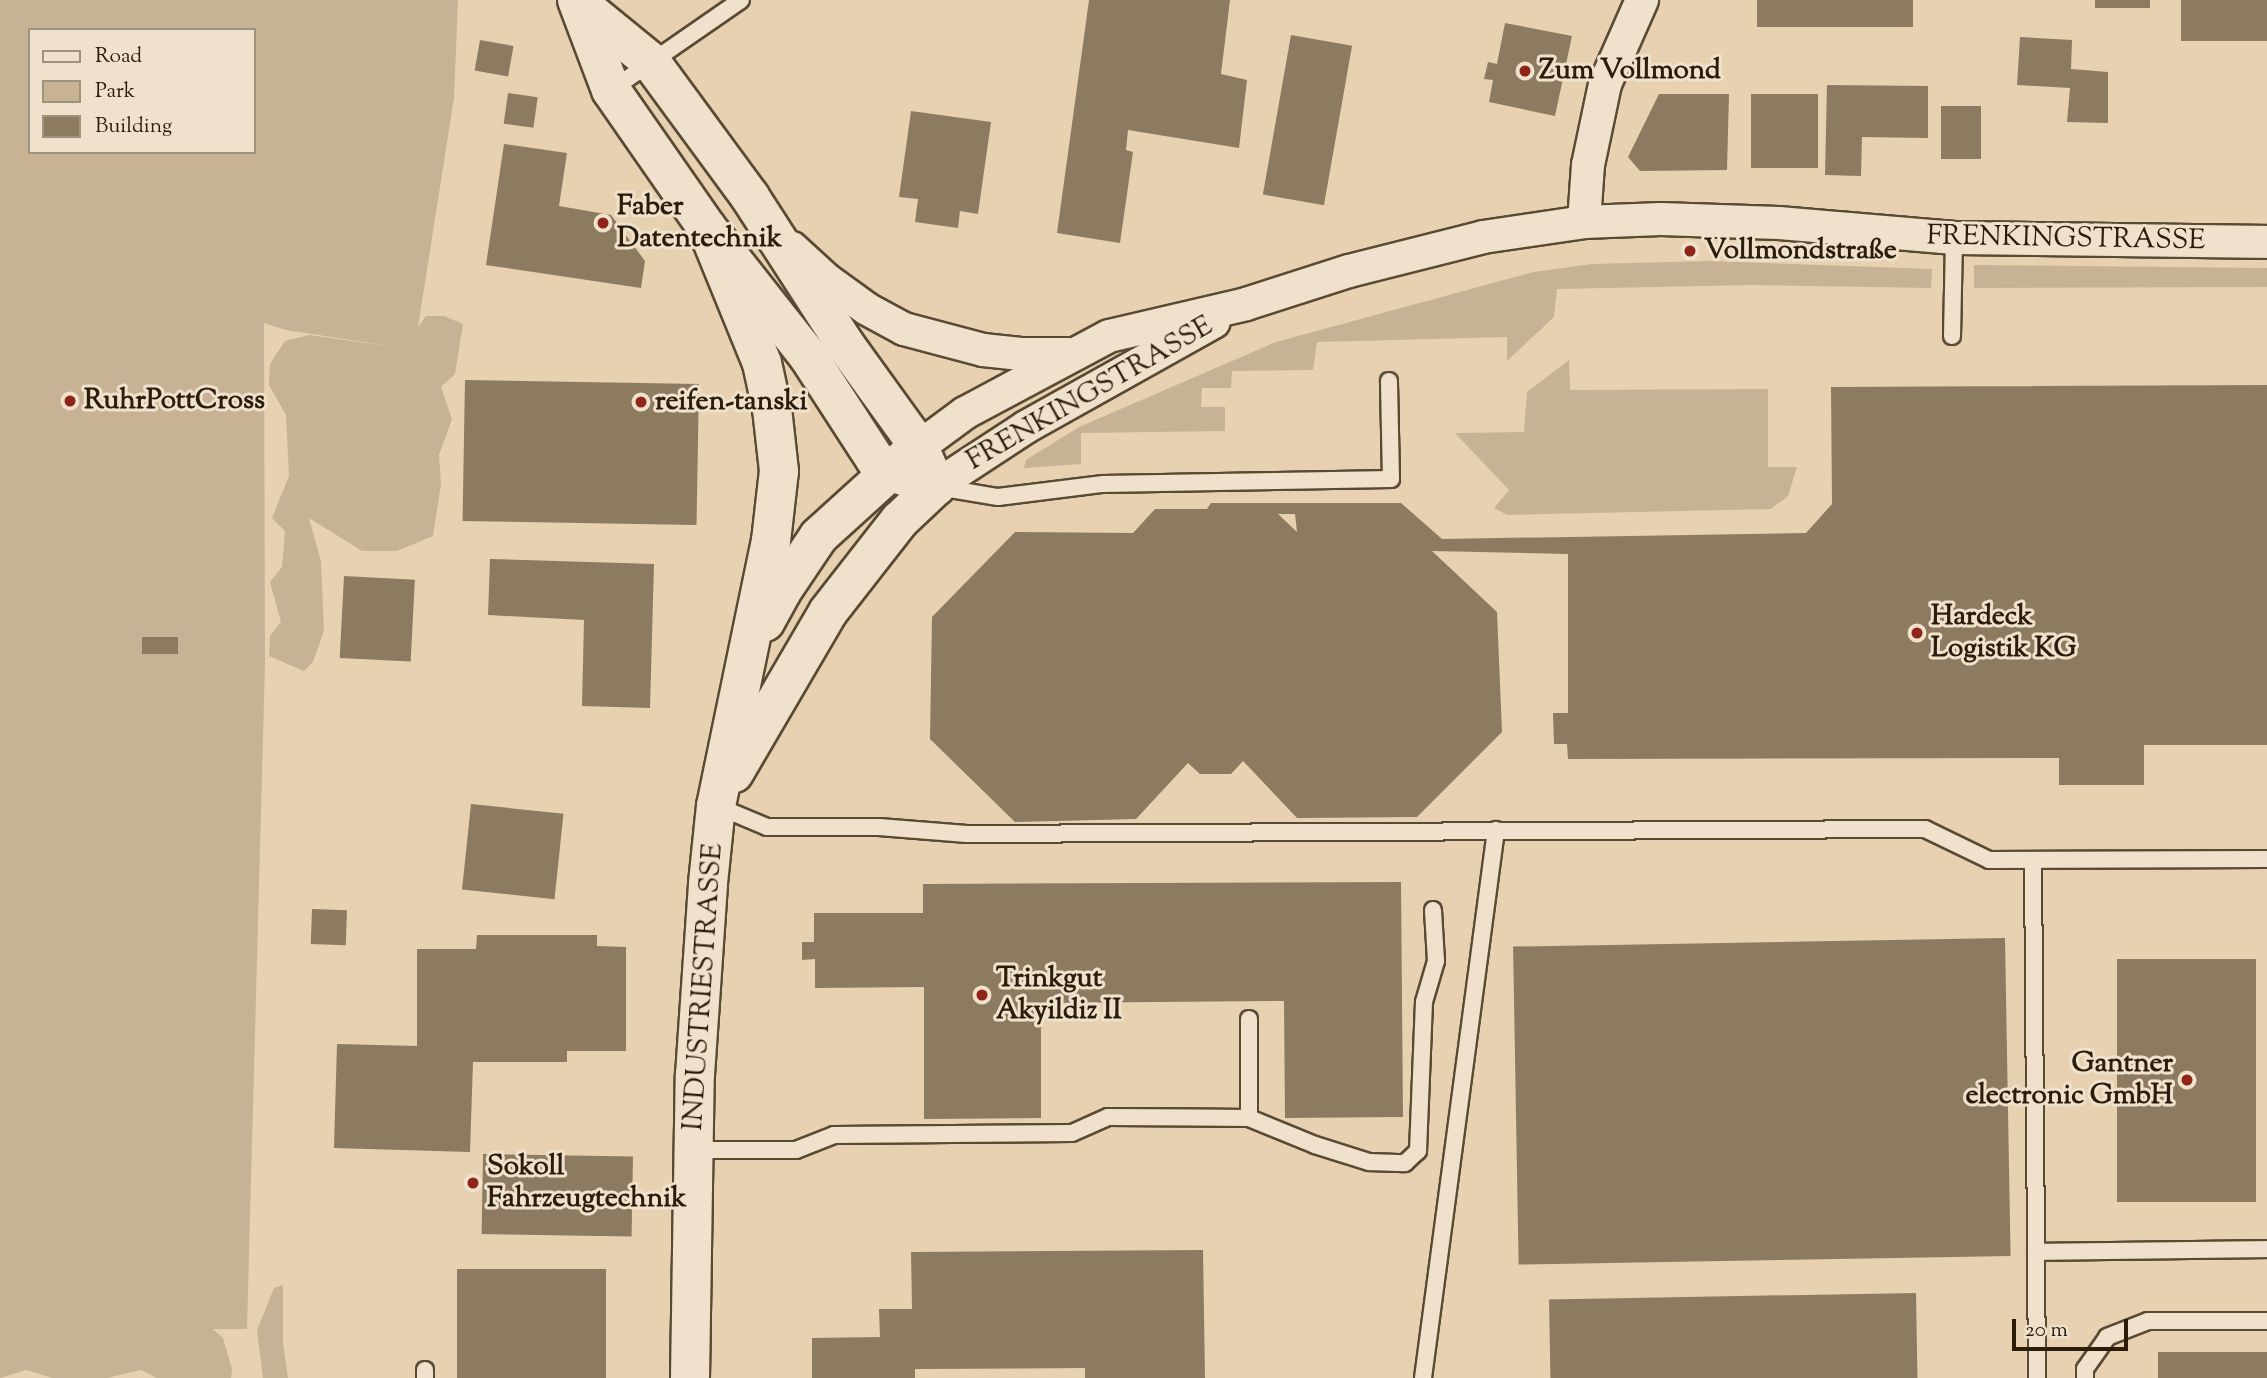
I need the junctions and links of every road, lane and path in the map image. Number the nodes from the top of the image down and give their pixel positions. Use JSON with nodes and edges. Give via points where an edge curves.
{"nodes":[{"id":1,"x":741,"y":0,"type":"edge"},
{"id":2,"x":578,"y":2,"type":"edge"},
{"id":3,"x":1631,"y":3,"type":"edge"},
{"id":4,"x":651,"y":62,"type":"junction"},
{"id":5,"x":611,"y":90,"type":"junction"},
{"id":6,"x":1584,"y":222,"type":"junction"},
{"id":7,"x":707,"y":228,"type":"junction"},
{"id":8,"x":778,"y":234,"type":"junction"},
{"id":9,"x":1954,"y":238,"type":"junction"},
{"id":10,"x":2267,"y":242,"type":"edge"},
{"id":11,"x":1246,"y":304,"type":"junction"},
{"id":12,"x":1951,"y":336,"type":"dead end"},
{"id":13,"x":1072,"y":354,"type":"junction"},
{"id":14,"x":1389,"y":381,"type":"dead end"},
{"id":15,"x":919,"y":447,"type":"junction"},
{"id":16,"x":887,"y":471,"type":"junction"},
{"id":17,"x":936,"y":486,"type":"junction"},
{"id":18,"x":746,"y":659,"type":"junction"},
{"id":19,"x":716,"y":806,"type":"junction"},
{"id":20,"x":1496,"y":830,"type":"junction"},
{"id":21,"x":2267,"y":859,"type":"edge"},
{"id":22,"x":2033,"y":860,"type":"junction"},
{"id":23,"x":1433,"y":910,"type":"dead end"},
{"id":24,"x":1249,"y":1019,"type":"dead end"},
{"id":25,"x":1249,"y":1118,"type":"junction"},
{"id":26,"x":693,"y":1150,"type":"junction"},
{"id":27,"x":2267,"y":1249,"type":"edge"},
{"id":28,"x":2036,"y":1252,"type":"junction"},
{"id":29,"x":2267,"y":1321,"type":"edge"},
{"id":30,"x":690,"y":1378,"type":"edge"},
{"id":31,"x":1423,"y":1378,"type":"edge"},
{"id":32,"x":2037,"y":1378,"type":"edge"},
{"id":33,"x":2085,"y":1378,"type":"edge"}],
"edges":[{"from":1,"to":4,"type":"lane"},
{"from":2,"to":4,"type":"street","name":"INDUSTRIESTRASSE"},
{"from":2,"to":5,"type":"street","name":"INDUSTRIESTRASSE"},
{"from":3,"to":6,"type":"street","via":[[1605,84],[1588,165]]},
{"from":4,"to":5,"type":"lane"},
{"from":4,"to":8,"type":"street","name":"INDUSTRIESTRASSE"},
{"from":5,"to":7,"type":"street","name":"INDUSTRIESTRASSE"},
{"from":6,"to":9,"type":"street","name":"FRENKINGSTRASSE","via":[[1779,223]]},
{"from":6,"to":11,"type":"street","name":"FRENKINGSTRASSE","via":[[1483,237],[1349,271]]},
{"from":7,"to":16,"type":"street","name":"INDUSTRIESTRASSE","via":[[808,356]]},
{"from":7,"to":18,"type":"street","name":"INDUSTRIESTRASSE","via":[[762,363],[779,471],[771,541]]},
{"from":8,"to":13,"type":"street","name":"INDUSTRIESTRASSE","via":[[827,279],[904,329],[983,350]]},
{"from":8,"to":15,"type":"street","name":"INDUSTRIESTRASSE","via":[[844,343]]},
{"from":9,"to":10,"type":"street","name":"FRENKINGSTRASSE"},
{"from":9,"to":12,"type":"lane"},
{"from":11,"to":13,"type":"street","name":"FRENKINGSTRASSE","via":[[1109,336]]},
{"from":11,"to":17,"type":"street","name":"FRENKINGSTRASSE","via":[[1026,427]]},
{"from":13,"to":15,"type":"street","name":"FRENKINGSTRASSE","via":[[965,413]]},
{"from":14,"to":17,"type":"lane","via":[[1391,479],[1103,484],[998,497]]},
{"from":15,"to":16,"type":"street","name":"INDUSTRIESTRASSE"},
{"from":15,"to":17,"type":"street","name":"INDUSTRIESTRASSE"},
{"from":16,"to":17,"type":"street"},
{"from":16,"to":18,"type":"street","name":"INDUSTRIESTRASSE","via":[[819,536],[782,591]]},
{"from":17,"to":19,"type":"street","name":"INDUSTRIESTRASSE","via":[[900,520],[828,612]]},
{"from":18,"to":19,"type":"street","name":"INDUSTRIESTRASSE"},
{"from":19,"to":20,"type":"lane","via":[[767,827],[879,827],[1014,835]]},
{"from":19,"to":26,"type":"street","name":"INDUSTRIESTRASSE","via":[[698,1002]]},
{"from":20,"to":22,"type":"lane","via":[[1925,829],[1989,860]]},
{"from":20,"to":31,"type":"lane"},
{"from":21,"to":22,"type":"lane"},
{"from":22,"to":28,"type":"lane"},
{"from":23,"to":25,"type":"lane","via":[[1436,961],[1424,1002],[1418,1151],[1405,1163],[1369,1162]]},
{"from":24,"to":25,"type":"lane"},
{"from":25,"to":26,"type":"lane","via":[[1108,1117],[1072,1133],[834,1135],[796,1150]]},
{"from":26,"to":30,"type":"street","name":"INDUSTRIESTRASSE"},
{"from":27,"to":28,"type":"lane"},
{"from":28,"to":32,"type":"lane"},
{"from":29,"to":33,"type":"lane","via":[[2148,1321],[2107,1337],[2085,1369]]}]}
